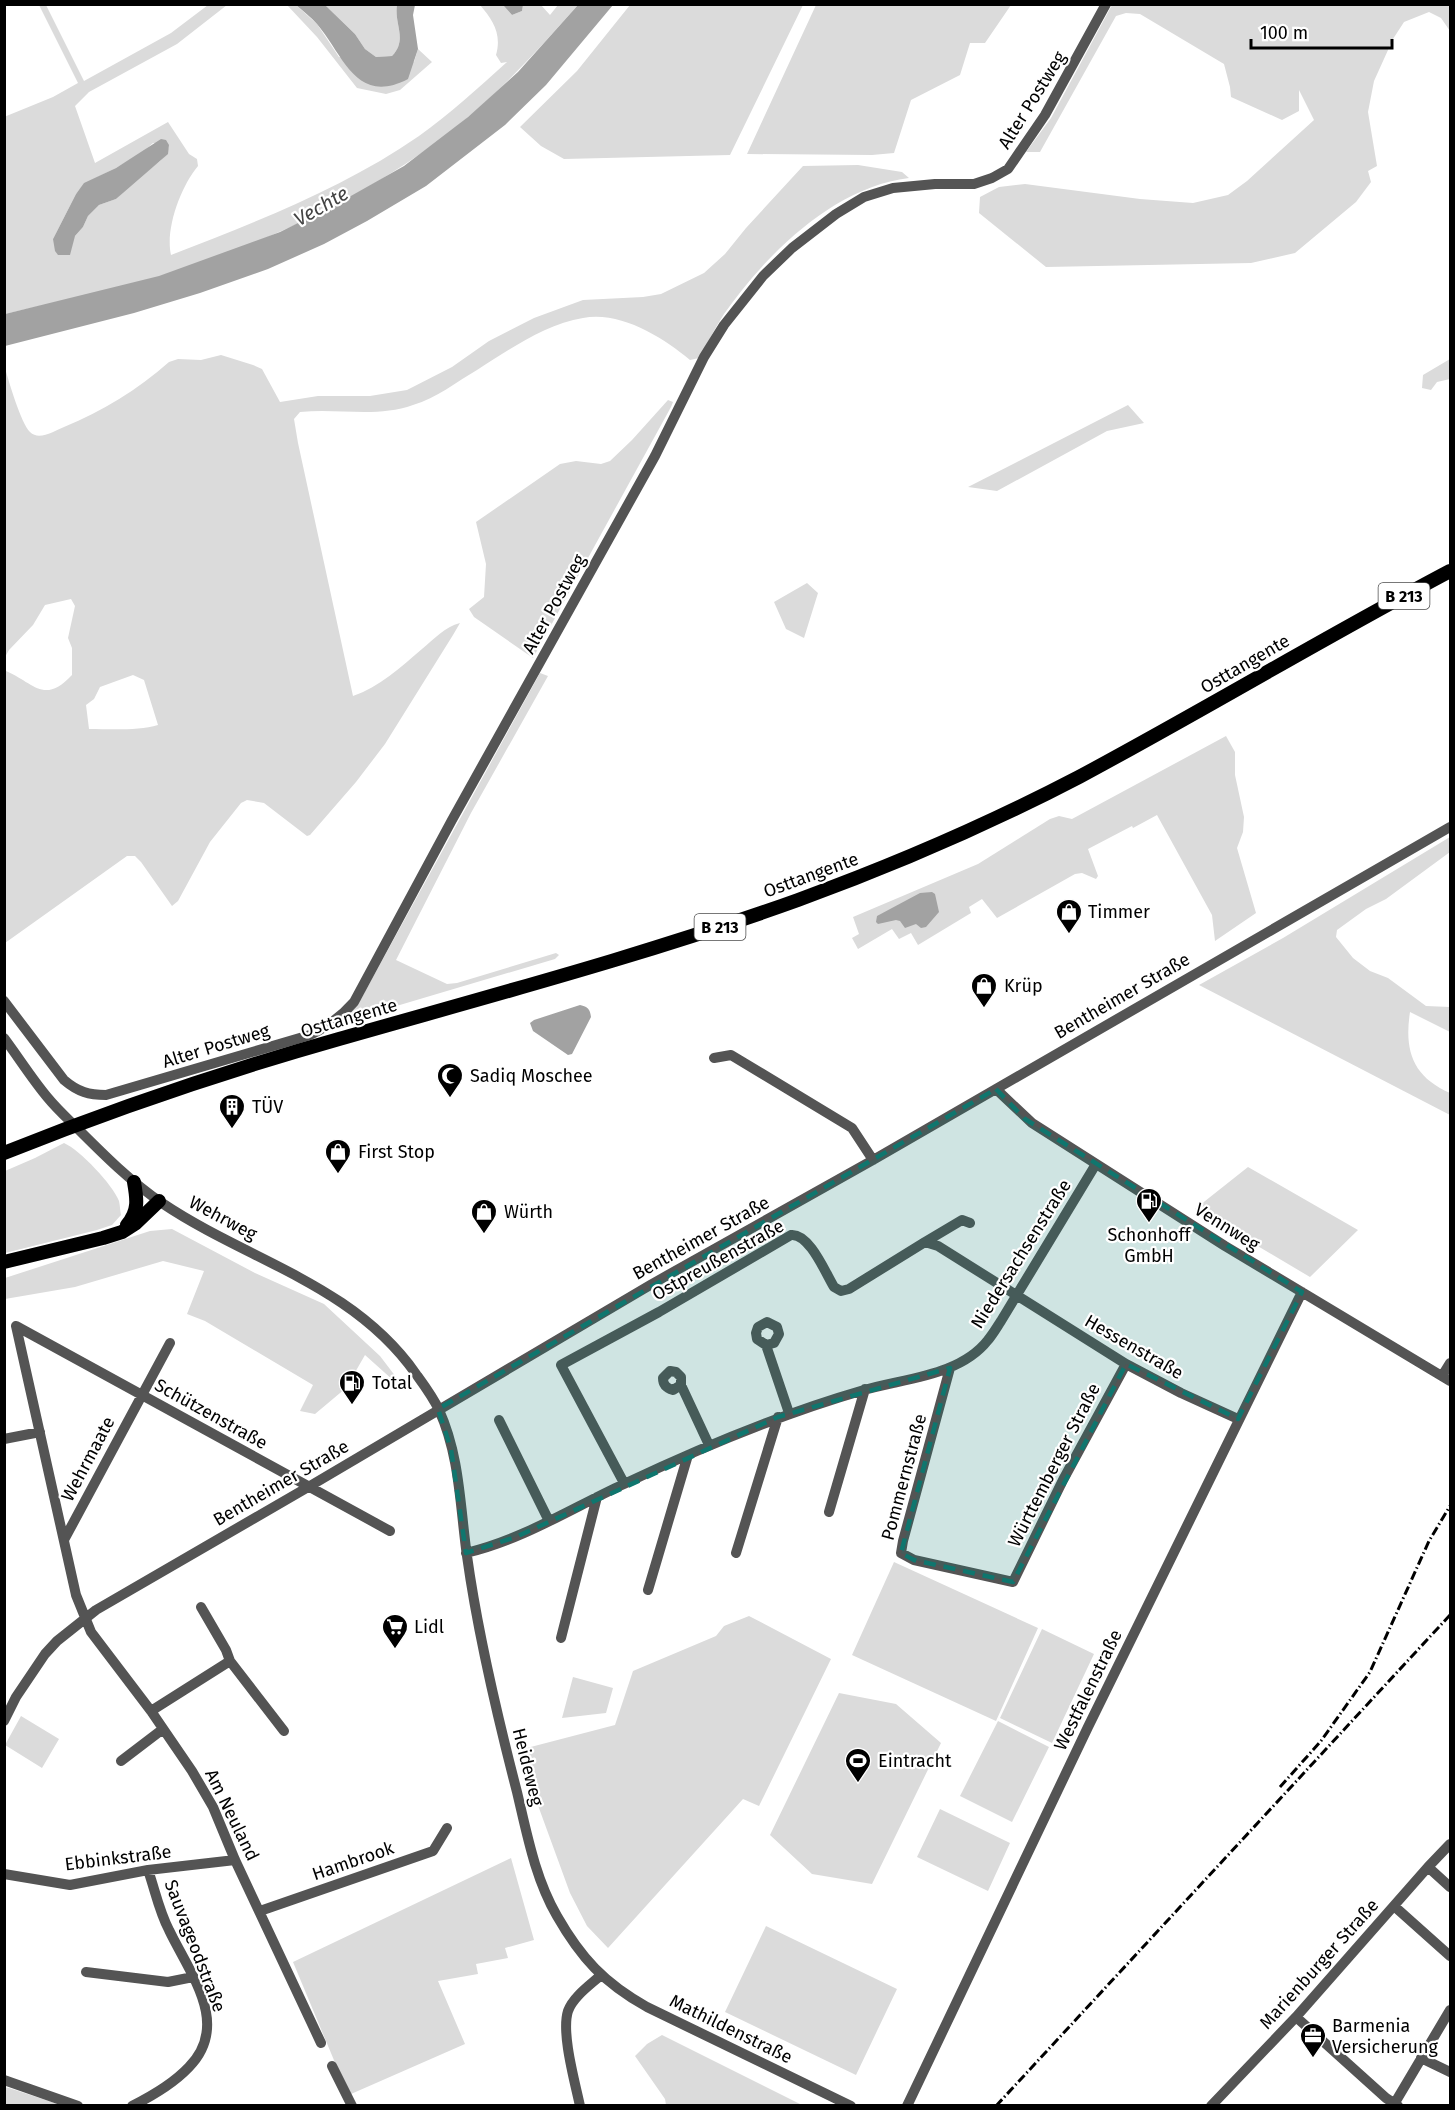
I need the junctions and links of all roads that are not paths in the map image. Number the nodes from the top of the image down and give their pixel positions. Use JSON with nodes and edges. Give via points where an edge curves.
{"nodes":[{"id":1,"x":1106,"y":4,"type":"edge"},
{"id":2,"x":1450,"y":571,"type":"edge"},
{"id":3,"x":1450,"y":826,"type":"edge"},
{"id":4,"x":4,"y":1001,"type":"edge"},
{"id":5,"x":4,"y":1038,"type":"edge"},
{"id":6,"x":714,"y":1058,"type":"dead end"},
{"id":7,"x":996,"y":1089,"type":"junction"},
{"id":8,"x":4,"y":1153,"type":"edge"},
{"id":9,"x":873,"y":1160,"type":"junction"},
{"id":10,"x":1096,"y":1164,"type":"junction"},
{"id":11,"x":134,"y":1182,"type":"junction"},
{"id":12,"x":159,"y":1201,"type":"junction"},
{"id":13,"x":970,"y":1223,"type":"dead end"},
{"id":14,"x":122,"y":1232,"type":"junction"},
{"id":15,"x":925,"y":1242,"type":"junction"},
{"id":16,"x":4,"y":1262,"type":"edge"},
{"id":17,"x":1302,"y":1292,"type":"junction"},
{"id":18,"x":1016,"y":1296,"type":"junction"},
{"id":19,"x":16,"y":1326,"type":"joint"},
{"id":20,"x":170,"y":1342,"type":"dead end"},
{"id":21,"x":766,"y":1345,"type":"dead end"},
{"id":22,"x":1450,"y":1363,"type":"edge"},
{"id":23,"x":1126,"y":1364,"type":"junction"},
{"id":24,"x":950,"y":1368,"type":"junction"},
{"id":25,"x":1446,"y":1379,"type":"edge"},
{"id":26,"x":681,"y":1385,"type":"dead end"},
{"id":27,"x":865,"y":1389,"type":"junction"},
{"id":28,"x":141,"y":1394,"type":"junction"},
{"id":29,"x":438,"y":1409,"type":"junction"},
{"id":30,"x":789,"y":1413,"type":"junction"},
{"id":31,"x":778,"y":1417,"type":"junction"},
{"id":32,"x":1238,"y":1419,"type":"junction"},
{"id":33,"x":499,"y":1420,"type":"dead end"},
{"id":34,"x":40,"y":1432,"type":"junction"},
{"id":35,"x":4,"y":1439,"type":"edge"},
{"id":36,"x":709,"y":1445,"type":"junction"},
{"id":37,"x":688,"y":1455,"type":"junction"},
{"id":38,"x":624,"y":1484,"type":"junction"},
{"id":39,"x":310,"y":1486,"type":"junction"},
{"id":40,"x":597,"y":1497,"type":"junction"},
{"id":41,"x":829,"y":1512,"type":"dead end"},
{"id":42,"x":549,"y":1521,"type":"junction"},
{"id":43,"x":390,"y":1531,"type":"dead end"},
{"id":44,"x":64,"y":1540,"type":"junction"},
{"id":45,"x":466,"y":1553,"type":"junction"},
{"id":46,"x":736,"y":1554,"type":"dead end"},
{"id":47,"x":1013,"y":1582,"type":"joint"},
{"id":48,"x":648,"y":1590,"type":"dead end"},
{"id":49,"x":201,"y":1607,"type":"dead end"},
{"id":50,"x":84,"y":1618,"type":"junction"},
{"id":51,"x":561,"y":1638,"type":"dead end"},
{"id":52,"x":230,"y":1661,"type":"junction"},
{"id":53,"x":151,"y":1711,"type":"junction"},
{"id":54,"x":4,"y":1721,"type":"edge"},
{"id":55,"x":163,"y":1729,"type":"junction"},
{"id":56,"x":284,"y":1731,"type":"dead end"},
{"id":57,"x":121,"y":1761,"type":"dead end"},
{"id":58,"x":447,"y":1828,"type":"dead end"},
{"id":59,"x":1450,"y":1844,"type":"edge"},
{"id":60,"x":235,"y":1860,"type":"junction"},
{"id":61,"x":1428,"y":1867,"type":"junction"},
{"id":62,"x":148,"y":1870,"type":"junction"},
{"id":63,"x":4,"y":1874,"type":"edge"},
{"id":64,"x":1450,"y":1887,"type":"edge"},
{"id":65,"x":1394,"y":1906,"type":"junction"},
{"id":66,"x":260,"y":1911,"type":"junction"},
{"id":67,"x":1450,"y":1956,"type":"edge"},
{"id":68,"x":86,"y":1972,"type":"dead end"},
{"id":69,"x":600,"y":1976,"type":"junction"},
{"id":70,"x":193,"y":1977,"type":"junction"},
{"id":71,"x":1450,"y":2010,"type":"edge"},
{"id":72,"x":1296,"y":2017,"type":"junction"},
{"id":73,"x":321,"y":2043,"type":"dead end"},
{"id":74,"x":1421,"y":2058,"type":"junction"},
{"id":75,"x":332,"y":2066,"type":"dead end"},
{"id":76,"x":1450,"y":2072,"type":"edge"},
{"id":77,"x":4,"y":2080,"type":"edge"},
{"id":78,"x":1395,"y":2105,"type":"edge"},
{"id":79,"x":78,"y":2106,"type":"edge"},
{"id":80,"x":132,"y":2106,"type":"edge"},
{"id":81,"x":352,"y":2106,"type":"edge"},
{"id":82,"x":580,"y":2106,"type":"edge"},
{"id":83,"x":851,"y":2106,"type":"edge"},
{"id":84,"x":907,"y":2106,"type":"edge"},
{"id":85,"x":1211,"y":2106,"type":"edge"}],
"edges":[{"from":1,"to":4,"type":"street","name":"Alter Postweg","via":[[1045,115],[1008,169],[974,184],[893,188],[864,197],[792,248],[763,276],[724,325],[346,1011],[310,1035],[113,1094],[95,1095],[64,1080]]},
{"from":2,"to":8,"type":"main road","name":"Osttangente","number":"B 213","via":[[1078,777],[884,867],[696,935],[336,1040],[127,1106]]},
{"from":3,"to":7,"type":"street","name":"Bentheimer Straße"},
{"from":5,"to":11,"type":"street","name":"Wehrweg","via":[[48,1098]]},
{"from":6,"to":9,"type":"street","via":[[731,1055],[852,1128]]},
{"from":7,"to":9,"type":"street","name":"Bentheimer Straße"},
{"from":7,"to":10,"type":"street","name":"Vennweg","via":[[1025,1119]]},
{"from":9,"to":29,"type":"street","name":"Bentheimer Straße"},
{"from":10,"to":17,"type":"street","name":"Vennweg"},
{"from":10,"to":18,"type":"street","name":"Niedersachsenstraße"},
{"from":11,"to":12,"type":"street","name":"Wehrweg"},
{"from":11,"to":14,"type":"main road","via":[[134,1217]]},
{"from":12,"to":14,"type":"main road"},
{"from":12,"to":29,"type":"street","name":"Wehrweg","via":[[356,1312],[407,1361]]},
{"from":13,"to":15,"type":"street","via":[[962,1220]]},
{"from":14,"to":16,"type":"main road"},
{"from":15,"to":18,"type":"street","via":[[938,1246]]},
{"from":15,"to":38,"type":"street","name":"Ostpreußenstraße","via":[[841,1291],[834,1287],[807,1241],[791,1235],[561,1365]]},
{"from":17,"to":25,"type":"street","name":"Vennweg"},
{"from":17,"to":32,"type":"street","name":"Westfalenstraße"},
{"from":18,"to":23,"type":"street","name":"Hessenstraße"},
{"from":18,"to":24,"type":"street","name":"Niedersachsenstraße","via":[[987,1341]]},
{"from":19,"to":28,"type":"street","name":"Schützenstraße"},
{"from":19,"to":34,"type":"street","name":"Wehrmaate"},
{"from":20,"to":28,"type":"street","name":"Wehrmaate"},
{"from":21,"to":30,"type":"street"},
{"from":22,"to":25,"type":"street"},
{"from":23,"to":32,"type":"street","name":"Hessenstraße"},
{"from":23,"to":47,"type":"street","name":"Württemberger Straße","via":[[1062,1480]]},
{"from":24,"to":27,"type":"street","name":"Niedersachsenstraße"},
{"from":24,"to":47,"type":"street","name":"Pommernstraße","via":[[902,1553],[914,1560]]},
{"from":26,"to":36,"type":"street"},
{"from":27,"to":30,"type":"street","name":"Niedersachsenstraße"},
{"from":27,"to":41,"type":"street"},
{"from":28,"to":39,"type":"street","name":"Schützenstraße"},
{"from":28,"to":44,"type":"street","name":"Wehrmaate"},
{"from":29,"to":39,"type":"street","name":"Bentheimer Straße"},
{"from":29,"to":45,"type":"street","name":"Heideweg","via":[[447,1431],[458,1484]]},
{"from":30,"to":31,"type":"street","name":"Niedersachsenstraße"},
{"from":31,"to":36,"type":"street","name":"Niedersachsenstraße"},
{"from":31,"to":46,"type":"street"},
{"from":32,"to":84,"type":"street","name":"Westfalenstraße"},
{"from":33,"to":42,"type":"street"},
{"from":34,"to":35,"type":"street"},
{"from":34,"to":44,"type":"street","name":"Wehrmaate"},
{"from":36,"to":37,"type":"street","name":"Niedersachsenstraße"},
{"from":37,"to":38,"type":"street","name":"Niedersachsenstraße"},
{"from":37,"to":48,"type":"street"},
{"from":38,"to":40,"type":"street","name":"Niedersachsenstraße"},
{"from":39,"to":43,"type":"street","name":"Schützenstraße"},
{"from":39,"to":50,"type":"street","name":"Bentheimer Straße"},
{"from":40,"to":42,"type":"street","name":"Niedersachsenstraße"},
{"from":40,"to":51,"type":"street"},
{"from":42,"to":45,"type":"street","name":"Niedersachsenstraße","via":[[499,1544]]},
{"from":44,"to":50,"type":"street","name":"Wehrmaate"},
{"from":45,"to":69,"type":"street","name":"Heideweg","via":[[503,1737],[542,1884],[556,1914]]},
{"from":49,"to":52,"type":"street"},
{"from":50,"to":53,"type":"street","name":"Am Neuland"},
{"from":50,"to":54,"type":"street","name":"Bentheimer Straße","via":[[45,1654]]},
{"from":52,"to":53,"type":"street"},
{"from":52,"to":56,"type":"street"},
{"from":53,"to":55,"type":"street","name":"Am Neuland"},
{"from":55,"to":57,"type":"street"},
{"from":55,"to":60,"type":"street","name":"Am Neuland","via":[[213,1807]]},
{"from":58,"to":66,"type":"street","name":"Hambrook","via":[[433,1851]]},
{"from":59,"to":61,"type":"street","name":"Marienburger Straße"},
{"from":60,"to":62,"type":"street","name":"Ebbinkstraße"},
{"from":60,"to":66,"type":"street","name":"Am Neuland"},
{"from":61,"to":64,"type":"street"},
{"from":61,"to":65,"type":"street","name":"Marienburger Straße"},
{"from":62,"to":63,"type":"street","name":"Ebbinkstraße","via":[[70,1885]]},
{"from":62,"to":70,"type":"street","name":"Sauvageodstraße","via":[[163,1919]]},
{"from":65,"to":67,"type":"street"},
{"from":65,"to":72,"type":"street","name":"Marienburger Straße"},
{"from":66,"to":73,"type":"street","name":"Am Neuland"},
{"from":68,"to":70,"type":"street","via":[[168,1982]]},
{"from":69,"to":82,"type":"street","via":[[568,2010],[568,2043]]},
{"from":69,"to":83,"type":"street","name":"Mathildenstraße","via":[[647,2007]]},
{"from":70,"to":80,"type":"street","name":"Sauvageodstraße","via":[[208,2022],[202,2051],[169,2085]]},
{"from":71,"to":74,"type":"street"},
{"from":72,"to":78,"type":"street"},
{"from":72,"to":85,"type":"street","name":"Marienburger Straße"},
{"from":74,"to":76,"type":"street"},
{"from":74,"to":78,"type":"street"},
{"from":75,"to":81,"type":"street"},
{"from":77,"to":79,"type":"street"}]}
